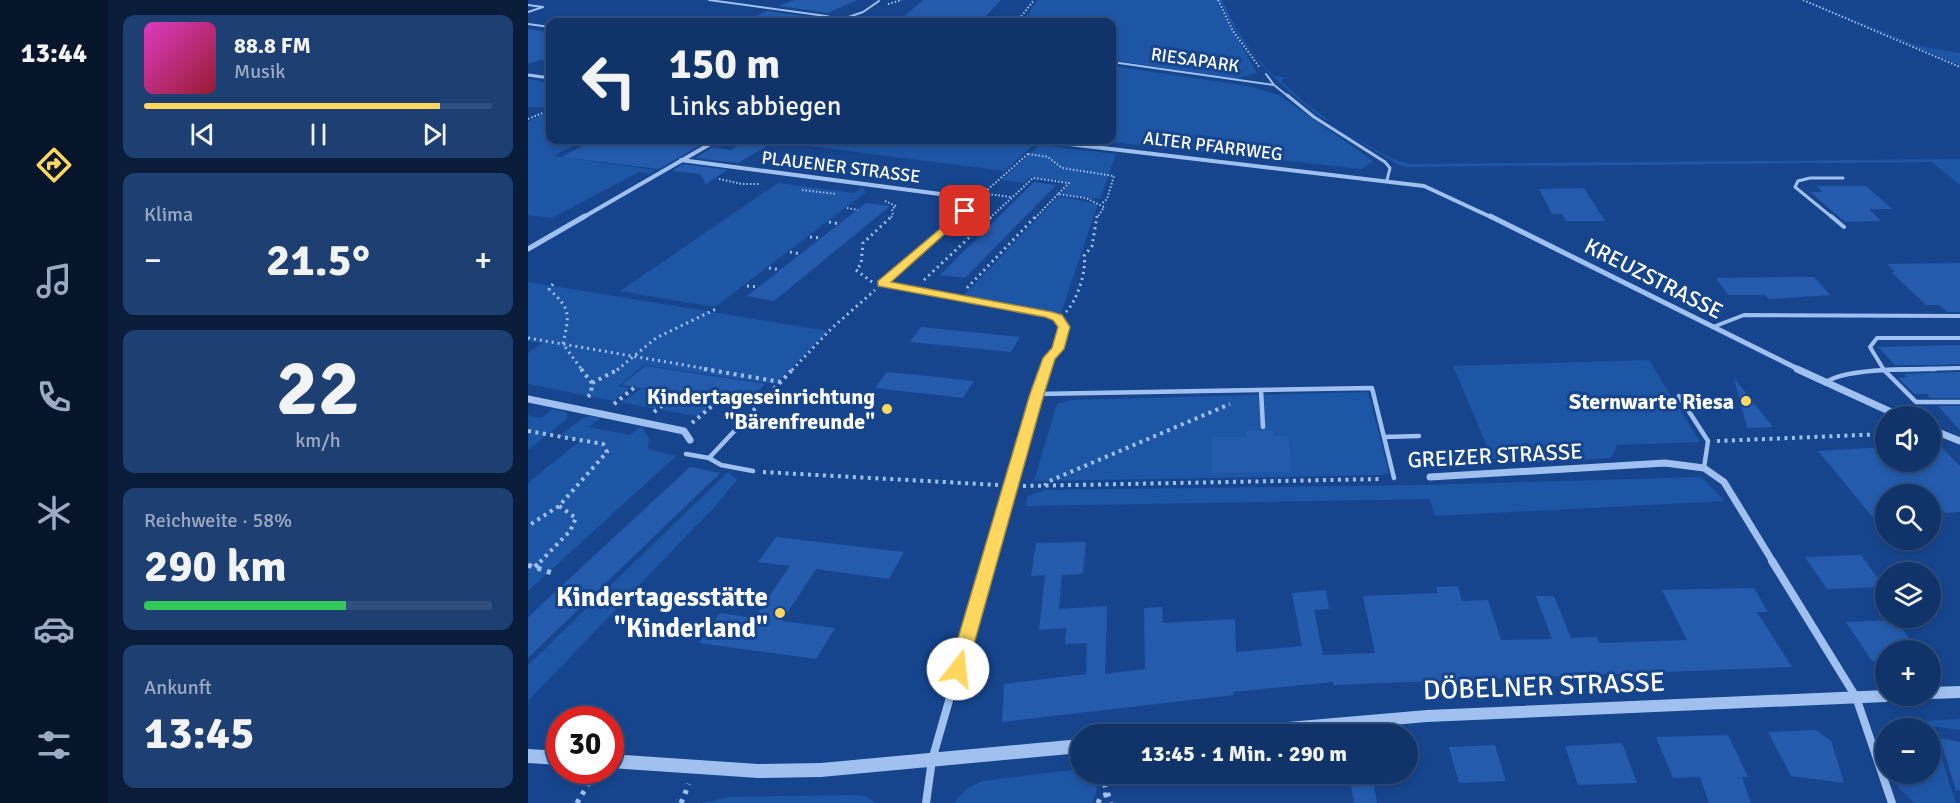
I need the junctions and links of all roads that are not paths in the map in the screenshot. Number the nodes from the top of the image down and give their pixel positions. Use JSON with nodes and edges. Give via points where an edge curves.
{"nodes":[{"id":1,"x":709,"y":0,"type":"edge"},
{"id":2,"x":879,"y":1,"type":"edge"},
{"id":3,"x":528,"y":5,"type":"edge"},
{"id":4,"x":528,"y":12,"type":"edge"},
{"id":5,"x":827,"y":18,"type":"edge"},
{"id":6,"x":846,"y":18,"type":"edge"},
{"id":7,"x":528,"y":24,"type":"edge"},
{"id":8,"x":546,"y":26,"type":"edge"},
{"id":9,"x":1116,"y":63,"type":"edge"},
{"id":10,"x":1266,"y":74,"type":"road end"},
{"id":11,"x":528,"y":75,"type":"edge"},
{"id":12,"x":546,"y":77,"type":"edge"},
{"id":13,"x":1274,"y":86,"type":"junction"},
{"id":14,"x":710,"y":144,"type":"edge"},
{"id":15,"x":1076,"y":144,"type":"edge"},
{"id":16,"x":681,"y":160,"type":"junction"},
{"id":17,"x":1843,"y":178,"type":"dead end"},
{"id":18,"x":1387,"y":180,"type":"junction"},
{"id":19,"x":1844,"y":227,"type":"dead end"},
{"id":20,"x":528,"y":249,"type":"edge"},
{"id":21,"x":882,"y":284,"type":"joint"},
{"id":22,"x":1960,"y":315,"type":"edge"},
{"id":23,"x":1711,"y":328,"type":"junction"},
{"id":24,"x":1960,"y":338,"type":"edge"},
{"id":25,"x":1058,"y":349,"type":"joint"},
{"id":26,"x":1960,"y":368,"type":"edge"},
{"id":27,"x":1884,"y":370,"type":"junction"},
{"id":28,"x":1825,"y":383,"type":"junction"},
{"id":29,"x":1261,"y":390,"type":"junction"},
{"id":30,"x":1037,"y":394,"type":"junction"},
{"id":31,"x":1679,"y":396,"type":"dead end"},
{"id":32,"x":528,"y":399,"type":"edge"},
{"id":33,"x":1960,"y":402,"type":"edge"},
{"id":34,"x":1877,"y":406,"type":"edge"},
{"id":35,"x":740,"y":425,"type":"road end"},
{"id":36,"x":1263,"y":427,"type":"dead end"},
{"id":37,"x":1941,"y":433,"type":"edge"},
{"id":38,"x":1419,"y":436,"type":"dead end"},
{"id":39,"x":1384,"y":437,"type":"junction"},
{"id":40,"x":690,"y":440,"type":"dead end"},
{"id":41,"x":1960,"y":441,"type":"edge"},
{"id":42,"x":686,"y":454,"type":"dead end"},
{"id":43,"x":709,"y":458,"type":"junction"},
{"id":44,"x":1704,"y":468,"type":"junction"},
{"id":45,"x":753,"y":471,"type":"road end"},
{"id":46,"x":1430,"y":477,"type":"dead end"},
{"id":47,"x":1394,"y":478,"type":"road end"},
{"id":48,"x":1960,"y":692,"type":"edge"},
{"id":49,"x":1941,"y":693,"type":"edge"},
{"id":50,"x":1875,"y":696,"type":"edge"},
{"id":51,"x":1856,"y":697,"type":"junction"},
{"id":52,"x":1334,"y":724,"type":"edge"},
{"id":53,"x":1070,"y":747,"type":"edge"},
{"id":54,"x":528,"y":756,"type":"edge"},
{"id":55,"x":546,"y":757,"type":"edge"},
{"id":56,"x":932,"y":760,"type":"junction"},
{"id":57,"x":624,"y":762,"type":"edge"},
{"id":58,"x":926,"y":803,"type":"edge"},
{"id":59,"x":1892,"y":803,"type":"edge"}],
"edges":[{"from":1,"to":5,"type":"lane"},
{"from":2,"to":6,"type":"lane"},
{"from":3,"to":4,"type":"lane","via":[[543,7]]},
{"from":7,"to":8,"type":"lane"},
{"from":9,"to":13,"type":"lane","name":"RIESAPARK"},
{"from":10,"to":13,"type":"lane"},
{"from":11,"to":12,"type":"street"},
{"from":13,"to":18,"type":"lane","via":[[1385,162],[1390,168]]},
{"from":14,"to":16,"type":"street"},
{"from":15,"to":18,"type":"street","name":"ALTER PFARRWEG"},
{"from":16,"to":20,"type":"street"},
{"from":16,"to":21,"type":"street","name":"PLAUENER STRASSE","via":[[978,199]]},
{"from":17,"to":19,"type":"lane","via":[[1810,178],[1798,182],[1796,187]]},
{"from":18,"to":23,"type":"street","name":"KREUZSTRASSE","via":[[1436,190]]},
{"from":21,"to":25,"type":"lane","via":[[1057,317],[1064,327]]},
{"from":22,"to":23,"type":"lane","via":[[1744,315]]},
{"from":23,"to":28,"type":"street","name":"KREUZSTRASSE"},
{"from":24,"to":27,"type":"lane","via":[[1877,338],[1870,347]]},
{"from":25,"to":30,"type":"street","via":[[1049,358]]},
{"from":26,"to":27,"type":"lane"},
{"from":27,"to":28,"type":"lane","via":[[1832,377]]},
{"from":27,"to":33,"type":"lane","via":[[1916,402]]},
{"from":28,"to":34,"type":"street","name":"KREUZSTRASSE"},
{"from":29,"to":30,"type":"lane"},
{"from":29,"to":36,"type":"lane"},
{"from":29,"to":39,"type":"lane","via":[[1372,388]]},
{"from":30,"to":56,"type":"street"},
{"from":31,"to":44,"type":"lane","via":[[1708,441]]},
{"from":32,"to":40,"type":"street","via":[[684,431]]},
{"from":35,"to":43,"type":"lane"},
{"from":37,"to":41,"type":"street"},
{"from":38,"to":39,"type":"lane"},
{"from":39,"to":47,"type":"lane"},
{"from":42,"to":43,"type":"lane"},
{"from":43,"to":45,"type":"lane","via":[[721,465]]},
{"from":44,"to":46,"type":"street","name":"GREIZER STRASSE","via":[[1665,463]]},
{"from":44,"to":51,"type":"street","via":[[1724,482]]},
{"from":48,"to":49,"type":"street"},
{"from":50,"to":51,"type":"street","name":"DÖBELNER STRASSE"},
{"from":51,"to":52,"type":"street","name":"DÖBELNER STRASSE","via":[[1427,716]]},
{"from":51,"to":59,"type":"street"},
{"from":53,"to":56,"type":"street"},
{"from":54,"to":55,"type":"street"},
{"from":56,"to":57,"type":"street","via":[[769,771]]},
{"from":56,"to":58,"type":"street"}]}
